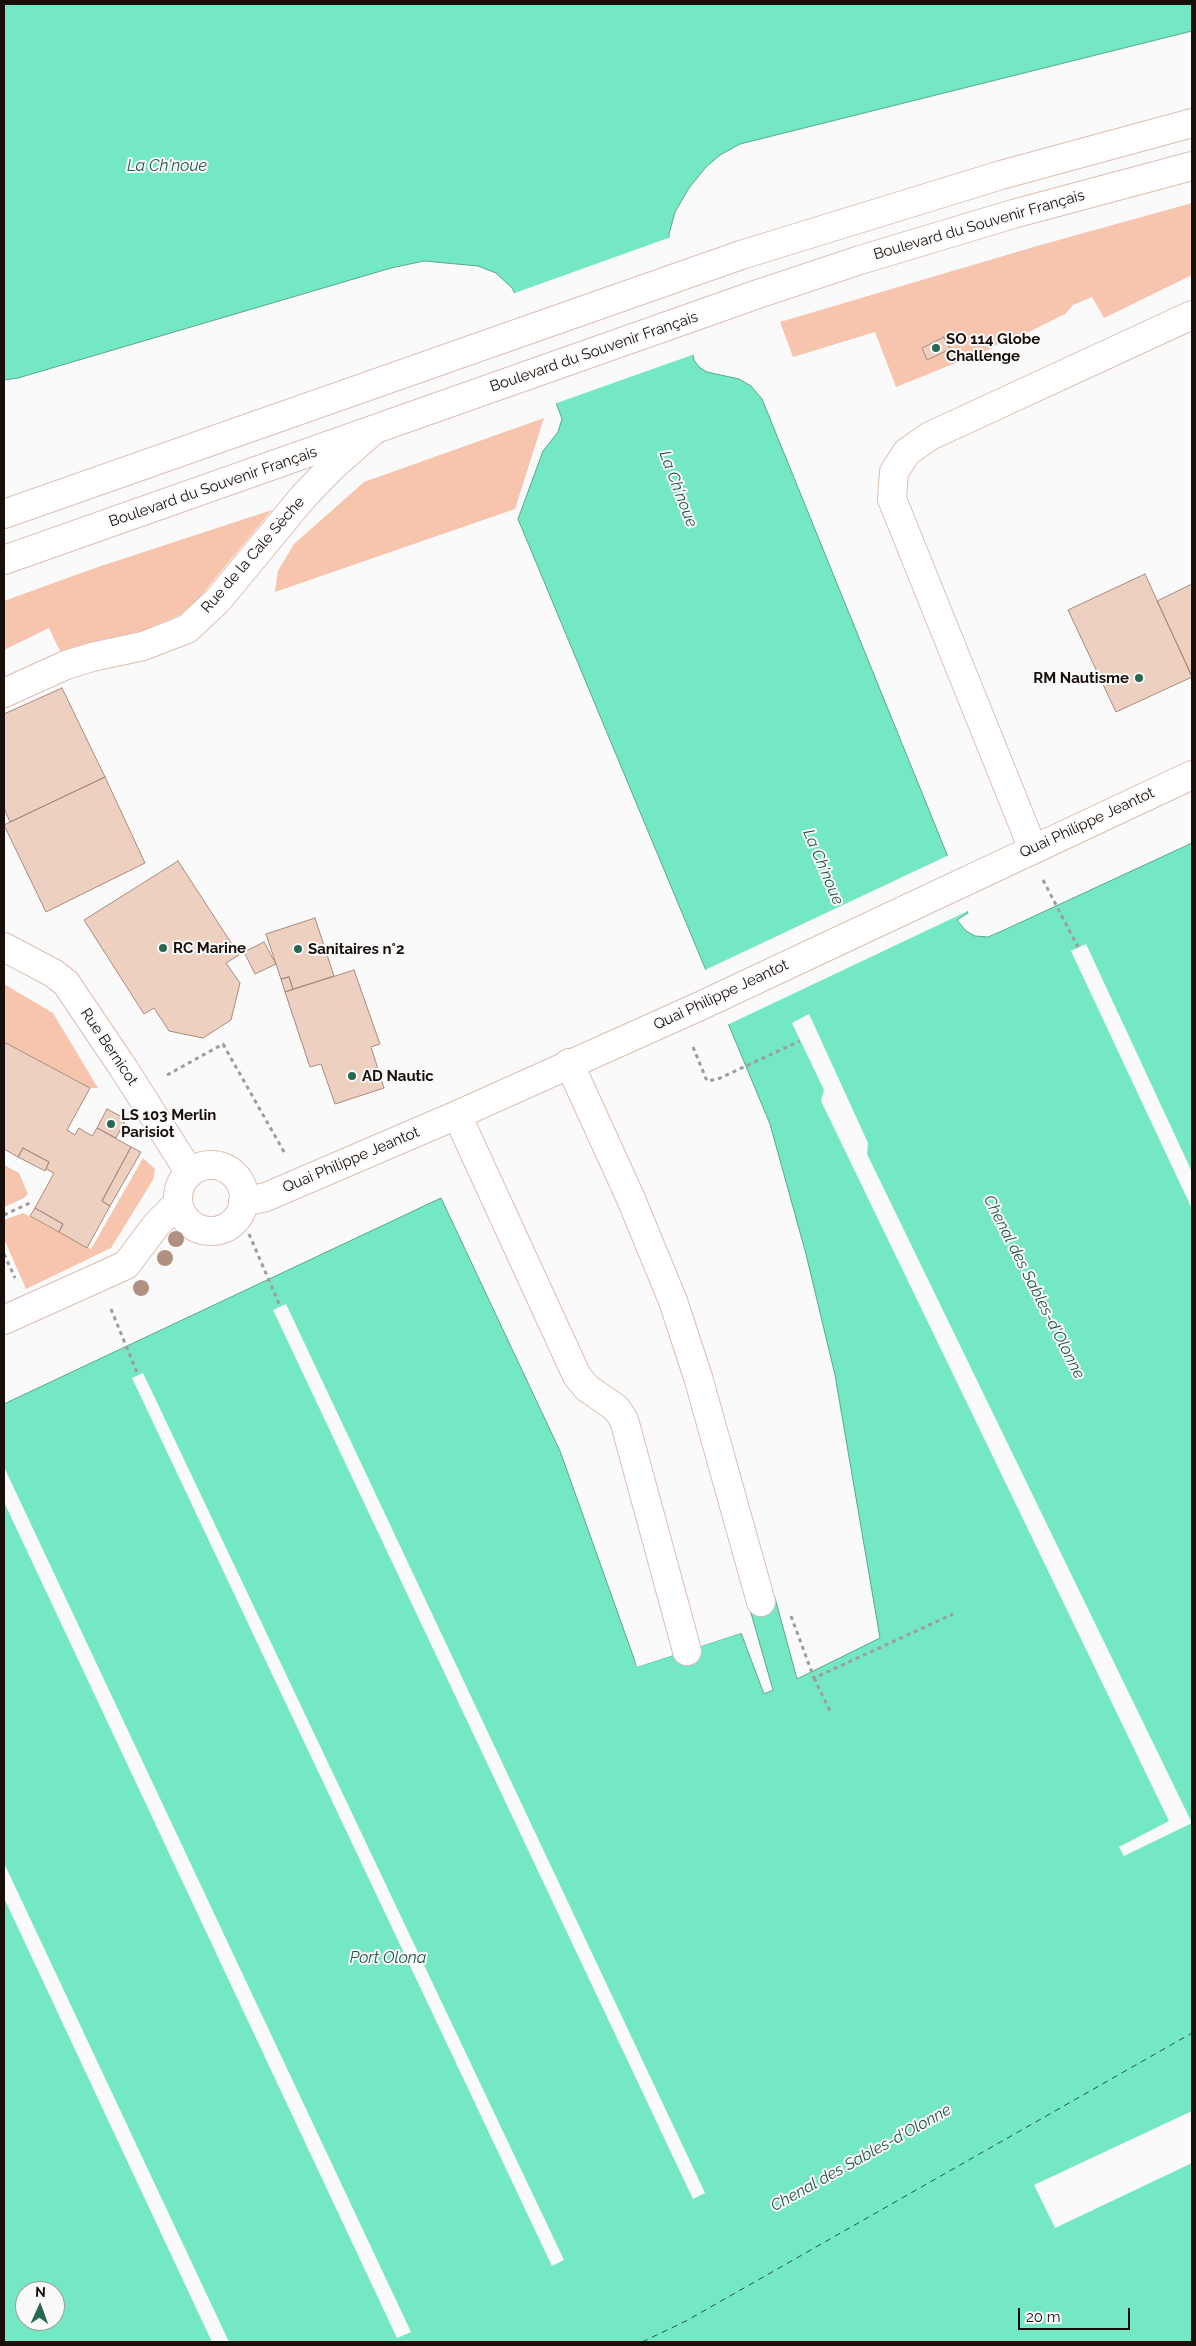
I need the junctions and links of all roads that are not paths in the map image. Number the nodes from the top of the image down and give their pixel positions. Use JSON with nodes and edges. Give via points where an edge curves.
{"nodes":[{"id":1,"x":1192,"y":123,"type":"edge"},
{"id":2,"x":1192,"y":166,"type":"edge"},
{"id":3,"x":1192,"y":315,"type":"edge"},
{"id":4,"x":374,"y":430,"type":"junction"},
{"id":5,"x":4,"y":514,"type":"edge"},
{"id":6,"x":4,"y":560,"type":"edge"},
{"id":7,"x":4,"y":693,"type":"edge"},
{"id":8,"x":1192,"y":774,"type":"edge"},
{"id":9,"x":1033,"y":849,"type":"junction"},
{"id":10,"x":4,"y":947,"type":"edge"},
{"id":11,"x":569,"y":1063,"type":"junction"},
{"id":12,"x":457,"y":1115,"type":"junction"},
{"id":13,"x":190,"y":1173,"type":"junction"},
{"id":14,"x":244,"y":1202,"type":"junction"},
{"id":15,"x":178,"y":1203,"type":"junction"},
{"id":16,"x":4,"y":1320,"type":"edge"},
{"id":17,"x":761,"y":1602,"type":"dead end"},
{"id":18,"x":687,"y":1650,"type":"dead end"}],
"edges":[{"from":1,"to":5,"type":"main road","via":[[1001,175],[741,256]]},
{"from":2,"to":4,"type":"main road","name":"Boulevard du Souvenir Français","via":[[1013,214],[860,260]]},
{"from":3,"to":9,"type":"main road","via":[[930,436],[907,452],[894,472],[892,499]]},
{"from":4,"to":6,"type":"main road","name":"Boulevard du Souvenir Français"},
{"from":4,"to":7,"type":"main road","name":"Rue de la Cale Sèche","via":[[332,467],[218,600],[187,629],[143,646],[66,665]]},
{"from":8,"to":9,"type":"main road","name":"Quai Philippe Jeantot"},
{"from":9,"to":11,"type":"main road","name":"Quai Philippe Jeantot","via":[[688,1011]]},
{"from":10,"to":13,"type":"main road","name":"Rue Bernicot","via":[[66,983]]},
{"from":11,"to":12,"type":"main road","name":"Quai Philippe Jeantot"},
{"from":11,"to":17,"type":"main road","via":[[673,1301],[698,1377]]},
{"from":12,"to":14,"type":"main road","name":"Quai Philippe Jeantot","via":[[266,1197]]},
{"from":12,"to":18,"type":"main road","via":[[577,1376],[587,1388],[616,1408],[624,1420]]},
{"from":13,"to":14,"type":"main road","via":[[200,1167],[211,1166],[226,1170],[239,1181]]},
{"from":13,"to":15,"type":"main road","via":[[182,1181]]},
{"from":14,"to":15,"type":"main road","via":[[238,1217],[230,1225],[209,1231],[188,1223]]},
{"from":15,"to":16,"type":"main road","via":[[157,1224],[126,1265]]}]}
